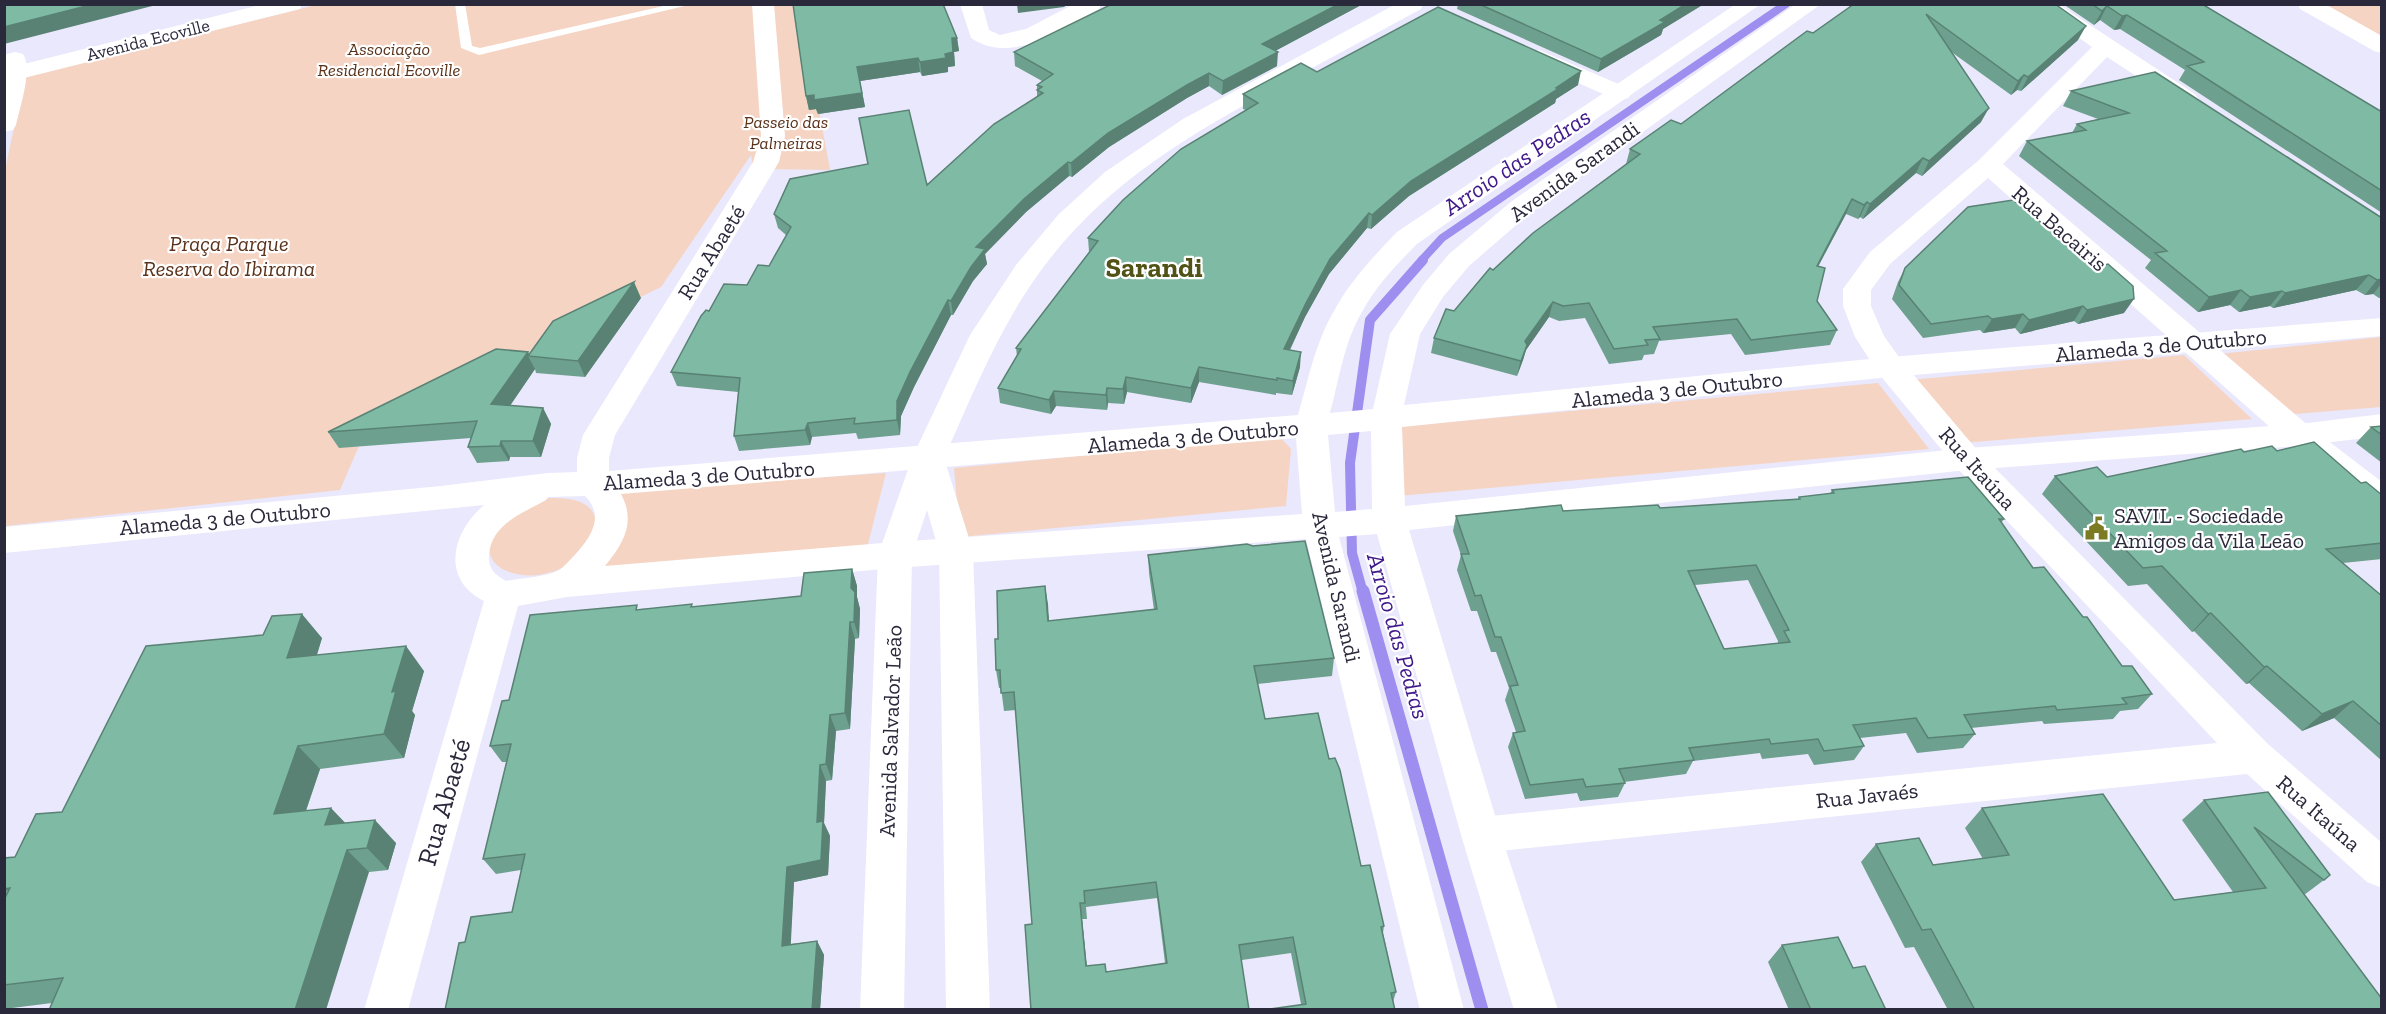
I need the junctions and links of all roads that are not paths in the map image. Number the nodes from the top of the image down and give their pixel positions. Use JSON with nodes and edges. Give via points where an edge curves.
{"nodes":[{"id":1,"x":236,"y":4,"type":"edge"},
{"id":2,"x":292,"y":4,"type":"edge"},
{"id":3,"x":460,"y":4,"type":"edge"},
{"id":4,"x":688,"y":4,"type":"edge"},
{"id":5,"x":762,"y":4,"type":"edge"},
{"id":6,"x":971,"y":4,"type":"edge"},
{"id":7,"x":1091,"y":4,"type":"edge"},
{"id":8,"x":1751,"y":4,"type":"edge"},
{"id":9,"x":1811,"y":4,"type":"edge"},
{"id":10,"x":2042,"y":4,"type":"edge"},
{"id":11,"x":2308,"y":4,"type":"edge"},
{"id":12,"x":1424,"y":6,"type":"edge"},
{"id":13,"x":2106,"y":45,"type":"junction"},
{"id":14,"x":2382,"y":46,"type":"edge"},
{"id":15,"x":1521,"y":49,"type":"edge"},
{"id":16,"x":9,"y":67,"type":"edge"},
{"id":17,"x":1620,"y":93,"type":"junction"},
{"id":18,"x":2204,"y":110,"type":"edge"},
{"id":19,"x":4,"y":125,"type":"edge"},
{"id":20,"x":1988,"y":165,"type":"junction"},
{"id":21,"x":2382,"y":327,"type":"edge"},
{"id":22,"x":2190,"y":342,"type":"junction"},
{"id":23,"x":1890,"y":367,"type":"junction"},
{"id":24,"x":1378,"y":419,"type":"junction"},
{"id":25,"x":1320,"y":425,"type":"junction"},
{"id":26,"x":2382,"y":425,"type":"edge"},
{"id":27,"x":2299,"y":435,"type":"junction"},
{"id":28,"x":928,"y":458,"type":"junction"},
{"id":29,"x":1967,"y":459,"type":"junction"},
{"id":30,"x":593,"y":484,"type":"junction"},
{"id":31,"x":548,"y":485,"type":"junction"},
{"id":32,"x":459,"y":495,"type":"junction"},
{"id":33,"x":2382,"y":500,"type":"edge"},
{"id":34,"x":1380,"y":520,"type":"junction"},
{"id":35,"x":1324,"y":524,"type":"junction"},
{"id":36,"x":481,"y":528,"type":"junction"},
{"id":37,"x":4,"y":540,"type":"edge"},
{"id":38,"x":956,"y":551,"type":"junction"},
{"id":39,"x":895,"y":555,"type":"junction"},
{"id":40,"x":567,"y":583,"type":"junction"},
{"id":41,"x":503,"y":594,"type":"junction"},
{"id":42,"x":2254,"y":756,"type":"junction"},
{"id":43,"x":1480,"y":835,"type":"junction"},
{"id":44,"x":2382,"y":869,"type":"edge"},
{"id":45,"x":386,"y":1010,"type":"edge"},
{"id":46,"x":882,"y":1010,"type":"edge"},
{"id":47,"x":968,"y":1010,"type":"edge"},
{"id":48,"x":1442,"y":1010,"type":"edge"},
{"id":49,"x":1536,"y":1010,"type":"edge"}],
"edges":[{"from":1,"to":16,"type":"street","name":"Avenida Ecoville"},
{"from":2,"to":16,"type":"street","name":"Avenida Ecoville"},
{"from":3,"to":4,"type":"lane","via":[[467,48],[479,52]]},
{"from":5,"to":30,"type":"street","name":"Rua Abaeté","via":[[771,149],[599,435],[593,458]]},
{"from":6,"to":7,"type":"street","via":[[979,33],[1002,42],[1026,36]]},
{"from":8,"to":17,"type":"street","name":"Avenida Sarandi"},
{"from":9,"to":24,"type":"street","name":"Avenida Sarandi","via":[[1521,207],[1459,260],[1405,334]]},
{"from":10,"to":13,"type":"street"},
{"from":11,"to":14,"type":"street"},
{"from":12,"to":28,"type":"street","name":"Avenida Salvador Leão","via":[[1192,124],[1114,177],[1067,221],[1026,271],[985,335]]},
{"from":13,"to":18,"type":"street"},
{"from":13,"to":20,"type":"street","name":"Rua Itaúna"},
{"from":15,"to":17,"type":"street"},
{"from":16,"to":19,"type":"street"},
{"from":17,"to":25,"type":"street","name":"Avenida Sarandi","via":[[1407,238],[1377,269],[1347,312],[1333,345]]},
{"from":20,"to":22,"type":"street","name":"Rua Bacairis"},
{"from":20,"to":23,"type":"street","name":"Rua Itaúna","via":[[1880,258],[1857,289],[1857,306],[1870,337]]},
{"from":21,"to":22,"type":"street","name":"Alameda 3 de Outubro"},
{"from":22,"to":23,"type":"street","name":"Alameda 3 de Outubro"},
{"from":22,"to":27,"type":"street","name":"Rua Bacairis"},
{"from":23,"to":24,"type":"street","name":"Alameda 3 de Outubro"},
{"from":23,"to":29,"type":"street","name":"Rua Itaúna"},
{"from":24,"to":25,"type":"street","name":"Alameda 3 de Outubro"},
{"from":24,"to":34,"type":"street","name":"Avenida Sarandi"},
{"from":25,"to":28,"type":"street","name":"Alameda 3 de Outubro"},
{"from":25,"to":35,"type":"street","name":"Avenida Sarandi"},
{"from":26,"to":27,"type":"street"},
{"from":27,"to":29,"type":"street"},
{"from":27,"to":33,"type":"street","name":"Rua Bacairis"},
{"from":28,"to":30,"type":"street","name":"Alameda 3 de Outubro"},
{"from":28,"to":38,"type":"street"},
{"from":28,"to":39,"type":"street","name":"Avenida Salvador Leão"},
{"from":29,"to":34,"type":"street"},
{"from":29,"to":42,"type":"street","name":"Rua Itaúna"},
{"from":30,"to":31,"type":"street","name":"Alameda 3 de Outubro"},
{"from":30,"to":40,"type":"street","via":[[609,502],[613,520],[607,540]]},
{"from":31,"to":32,"type":"street","name":"Alameda 3 de Outubro"},
{"from":31,"to":36,"type":"street","via":[[496,512]]},
{"from":32,"to":36,"type":"street","via":[[472,509]]},
{"from":32,"to":37,"type":"street","name":"Alameda 3 de Outubro"},
{"from":34,"to":35,"type":"street"},
{"from":34,"to":43,"type":"street","name":"Avenida Sarandi"},
{"from":35,"to":38,"type":"street"},
{"from":35,"to":48,"type":"street","name":"Avenida Sarandi"},
{"from":36,"to":41,"type":"street","via":[[473,542],[474,572],[484,584]]},
{"from":38,"to":39,"type":"street"},
{"from":38,"to":47,"type":"street"},
{"from":39,"to":40,"type":"street"},
{"from":39,"to":46,"type":"street","name":"Avenida Salvador Leão"},
{"from":40,"to":41,"type":"street"},
{"from":41,"to":45,"type":"street","name":"Rua Abaeté"},
{"from":42,"to":43,"type":"street","name":"Rua Javaés"},
{"from":42,"to":44,"type":"street","name":"Rua Itaúna"},
{"from":43,"to":49,"type":"street","name":"Avenida Sarandi"}]}
